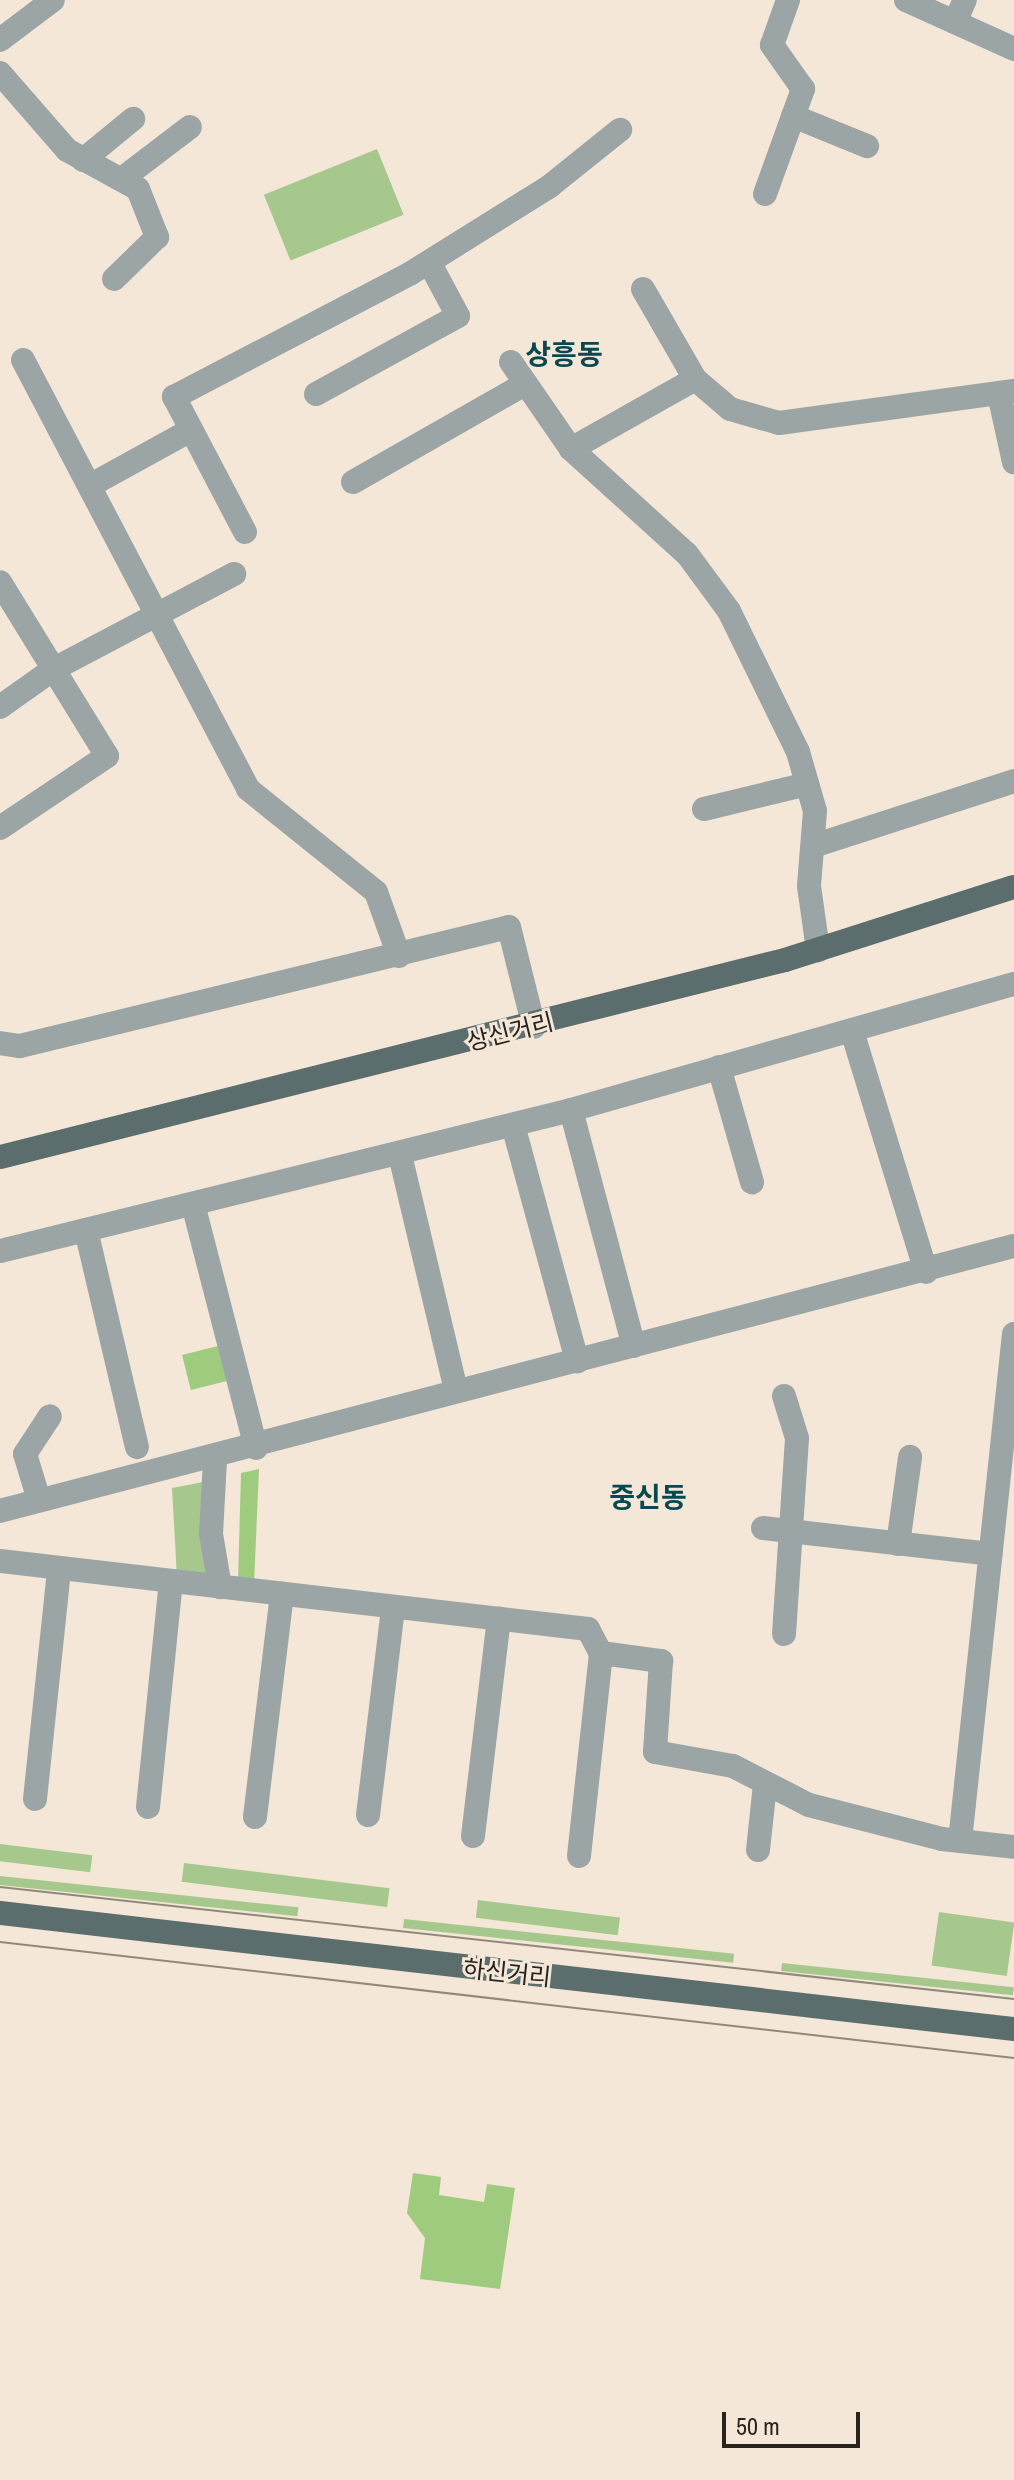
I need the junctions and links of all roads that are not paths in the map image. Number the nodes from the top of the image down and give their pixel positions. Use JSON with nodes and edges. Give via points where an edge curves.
{"nodes":[{"id":1,"x":53,"y":0,"type":"edge"},
{"id":2,"x":788,"y":0,"type":"edge"},
{"id":3,"x":906,"y":0,"type":"edge"},
{"id":4,"x":960,"y":11,"type":"edge"},
{"id":5,"x":0,"y":40,"type":"edge"},
{"id":6,"x":1014,"y":49,"type":"edge"},
{"id":7,"x":0,"y":73,"type":"edge"},
{"id":8,"x":793,"y":116,"type":"junction"},
{"id":9,"x":133,"y":119,"type":"dead end"},
{"id":10,"x":190,"y":127,"type":"dead end"},
{"id":11,"x":620,"y":130,"type":"dead end"},
{"id":12,"x":867,"y":146,"type":"dead end"},
{"id":13,"x":83,"y":160,"type":"junction"},
{"id":14,"x":123,"y":178,"type":"junction"},
{"id":15,"x":765,"y":194,"type":"dead end"},
{"id":16,"x":429,"y":262,"type":"junction"},
{"id":17,"x":114,"y":279,"type":"dead end"},
{"id":18,"x":643,"y":289,"type":"dead end"},
{"id":19,"x":23,"y":360,"type":"dead end"},
{"id":20,"x":511,"y":362,"type":"dead end"},
{"id":21,"x":695,"y":379,"type":"junction"},
{"id":22,"x":525,"y":384,"type":"junction"},
{"id":23,"x":1007,"y":393,"type":"edge"},
{"id":24,"x":316,"y":394,"type":"dead end"},
{"id":25,"x":191,"y":430,"type":"junction"},
{"id":26,"x":571,"y":449,"type":"junction"},
{"id":27,"x":1014,"y":462,"type":"edge"},
{"id":28,"x":353,"y":482,"type":"dead end"},
{"id":29,"x":91,"y":485,"type":"junction"},
{"id":30,"x":245,"y":532,"type":"dead end"},
{"id":31,"x":234,"y":574,"type":"dead end"},
{"id":32,"x":0,"y":582,"type":"edge"},
{"id":33,"x":161,"y":612,"type":"junction"},
{"id":34,"x":52,"y":670,"type":"junction"},
{"id":35,"x":0,"y":707,"type":"edge"},
{"id":36,"x":1014,"y":781,"type":"edge"},
{"id":37,"x":807,"y":784,"type":"junction"},
{"id":38,"x":704,"y":809,"type":"dead end"},
{"id":39,"x":0,"y":828,"type":"edge"},
{"id":40,"x":813,"y":846,"type":"junction"},
{"id":41,"x":1014,"y":887,"type":"edge"},
{"id":42,"x":818,"y":950,"type":"junction"},
{"id":43,"x":399,"y":956,"type":"junction"},
{"id":44,"x":1014,"y":984,"type":"edge"},
{"id":45,"x":534,"y":1027,"type":"junction"},
{"id":46,"x":852,"y":1031,"type":"junction"},
{"id":47,"x":0,"y":1043,"type":"edge"},
{"id":48,"x":719,"y":1067,"type":"junction"},
{"id":49,"x":571,"y":1110,"type":"junction"},
{"id":50,"x":513,"y":1125,"type":"junction"},
{"id":51,"x":400,"y":1155,"type":"junction"},
{"id":52,"x":0,"y":1157,"type":"edge"},
{"id":53,"x":752,"y":1182,"type":"dead end"},
{"id":54,"x":193,"y":1204,"type":"junction"},
{"id":55,"x":86,"y":1230,"type":"junction"},
{"id":56,"x":1014,"y":1246,"type":"edge"},
{"id":57,"x":0,"y":1251,"type":"edge"},
{"id":58,"x":926,"y":1272,"type":"junction"},
{"id":59,"x":1014,"y":1334,"type":"edge"},
{"id":60,"x":634,"y":1346,"type":"junction"},
{"id":61,"x":577,"y":1361,"type":"junction"},
{"id":62,"x":456,"y":1390,"type":"junction"},
{"id":63,"x":784,"y":1396,"type":"dead end"},
{"id":64,"x":50,"y":1416,"type":"dead end"},
{"id":65,"x":137,"y":1447,"type":"dead end"},
{"id":66,"x":256,"y":1448,"type":"junction"},
{"id":67,"x":910,"y":1457,"type":"dead end"},
{"id":68,"x":215,"y":1460,"type":"junction"},
{"id":69,"x":39,"y":1500,"type":"junction"},
{"id":70,"x":0,"y":1511,"type":"edge"},
{"id":71,"x":763,"y":1528,"type":"dead end"},
{"id":72,"x":792,"y":1531,"type":"junction"},
{"id":73,"x":898,"y":1544,"type":"junction"},
{"id":74,"x":991,"y":1554,"type":"junction"},
{"id":75,"x":0,"y":1561,"type":"edge"},
{"id":76,"x":59,"y":1569,"type":"junction"},
{"id":77,"x":171,"y":1582,"type":"junction"},
{"id":78,"x":220,"y":1587,"type":"junction"},
{"id":79,"x":282,"y":1594,"type":"junction"},
{"id":80,"x":393,"y":1607,"type":"junction"},
{"id":81,"x":499,"y":1619,"type":"junction"},
{"id":82,"x":784,"y":1634,"type":"dead end"},
{"id":83,"x":601,"y":1653,"type":"junction"},
{"id":84,"x":765,"y":1784,"type":"junction"},
{"id":85,"x":35,"y":1799,"type":"dead end"},
{"id":86,"x":148,"y":1807,"type":"dead end"},
{"id":87,"x":368,"y":1815,"type":"dead end"},
{"id":88,"x":255,"y":1817,"type":"dead end"},
{"id":89,"x":473,"y":1836,"type":"dead end"},
{"id":90,"x":960,"y":1841,"type":"junction"},
{"id":91,"x":1014,"y":1847,"type":"edge"},
{"id":92,"x":758,"y":1850,"type":"dead end"},
{"id":93,"x":579,"y":1856,"type":"dead end"},
{"id":94,"x":0,"y":1913,"type":"edge"},
{"id":95,"x":1014,"y":2029,"type":"edge"}],
"edges":[{"from":1,"to":5,"type":"street"},
{"from":2,"to":8,"type":"street","via":[[772,45],[803,89]]},
{"from":3,"to":4,"type":"street"},
{"from":4,"to":6,"type":"street"},
{"from":7,"to":13,"type":"street"},
{"from":8,"to":12,"type":"street"},
{"from":8,"to":15,"type":"street"},
{"from":9,"to":13,"type":"street"},
{"from":10,"to":14,"type":"street"},
{"from":11,"to":16,"type":"street","via":[[550,186]]},
{"from":13,"to":14,"type":"street"},
{"from":14,"to":17,"type":"street","via":[[138,189],[157,237]]},
{"from":16,"to":24,"type":"street","via":[[458,316]]},
{"from":16,"to":25,"type":"street","via":[[174,397]]},
{"from":18,"to":21,"type":"street"},
{"from":19,"to":29,"type":"street"},
{"from":20,"to":22,"type":"street"},
{"from":21,"to":23,"type":"street","via":[[730,409],[779,423]]},
{"from":21,"to":26,"type":"street"},
{"from":22,"to":26,"type":"street"},
{"from":22,"to":28,"type":"street"},
{"from":23,"to":27,"type":"street"},
{"from":25,"to":29,"type":"street"},
{"from":25,"to":30,"type":"street"},
{"from":26,"to":37,"type":"street","via":[[700,569],[736,625]]},
{"from":29,"to":33,"type":"street"},
{"from":31,"to":33,"type":"street"},
{"from":32,"to":34,"type":"street"},
{"from":33,"to":34,"type":"street"},
{"from":33,"to":43,"type":"street","via":[[248,789],[376,892]]},
{"from":34,"to":35,"type":"street"},
{"from":34,"to":39,"type":"street","via":[[107,756]]},
{"from":36,"to":40,"type":"street"},
{"from":37,"to":38,"type":"street"},
{"from":37,"to":40,"type":"street"},
{"from":40,"to":42,"type":"street","via":[[809,886]]},
{"from":41,"to":42,"type":"main road","name":"상신거리"},
{"from":42,"to":45,"type":"main road","name":"상신거리"},
{"from":43,"to":45,"type":"street","via":[[509,927]]},
{"from":43,"to":47,"type":"street","via":[[20,1046]]},
{"from":44,"to":46,"type":"street"},
{"from":45,"to":52,"type":"main road","name":"상신거리"},
{"from":46,"to":48,"type":"street"},
{"from":46,"to":58,"type":"street"},
{"from":48,"to":49,"type":"street"},
{"from":48,"to":53,"type":"street"},
{"from":49,"to":50,"type":"street"},
{"from":49,"to":60,"type":"street"},
{"from":50,"to":51,"type":"street"},
{"from":50,"to":61,"type":"street"},
{"from":51,"to":54,"type":"street"},
{"from":51,"to":62,"type":"street"},
{"from":54,"to":55,"type":"street"},
{"from":54,"to":66,"type":"street"},
{"from":55,"to":57,"type":"street"},
{"from":55,"to":65,"type":"street"},
{"from":56,"to":58,"type":"street"},
{"from":58,"to":60,"type":"street"},
{"from":59,"to":74,"type":"street"},
{"from":60,"to":61,"type":"street"},
{"from":61,"to":62,"type":"street"},
{"from":62,"to":66,"type":"street"},
{"from":63,"to":72,"type":"street","via":[[797,1438]]},
{"from":64,"to":69,"type":"street","via":[[25,1454]]},
{"from":66,"to":68,"type":"street"},
{"from":67,"to":73,"type":"street"},
{"from":68,"to":69,"type":"street"},
{"from":68,"to":78,"type":"street","via":[[211,1534]]},
{"from":69,"to":70,"type":"street"},
{"from":71,"to":72,"type":"street"},
{"from":72,"to":73,"type":"street"},
{"from":72,"to":82,"type":"street"},
{"from":73,"to":74,"type":"street"},
{"from":74,"to":90,"type":"street"},
{"from":75,"to":76,"type":"street"},
{"from":76,"to":77,"type":"street"},
{"from":76,"to":85,"type":"street"},
{"from":77,"to":78,"type":"street"},
{"from":77,"to":86,"type":"street"},
{"from":78,"to":79,"type":"street"},
{"from":79,"to":80,"type":"street"},
{"from":79,"to":88,"type":"street"},
{"from":80,"to":81,"type":"street"},
{"from":80,"to":87,"type":"street"},
{"from":81,"to":83,"type":"street","via":[[588,1629]]},
{"from":81,"to":89,"type":"street"},
{"from":83,"to":84,"type":"street","via":[[661,1661],[655,1752],[733,1766]]},
{"from":83,"to":93,"type":"street"},
{"from":84,"to":90,"type":"street","via":[[809,1805]]},
{"from":84,"to":92,"type":"street"},
{"from":90,"to":91,"type":"street"},
{"from":94,"to":95,"type":"main road","name":"하신거리"}]}
